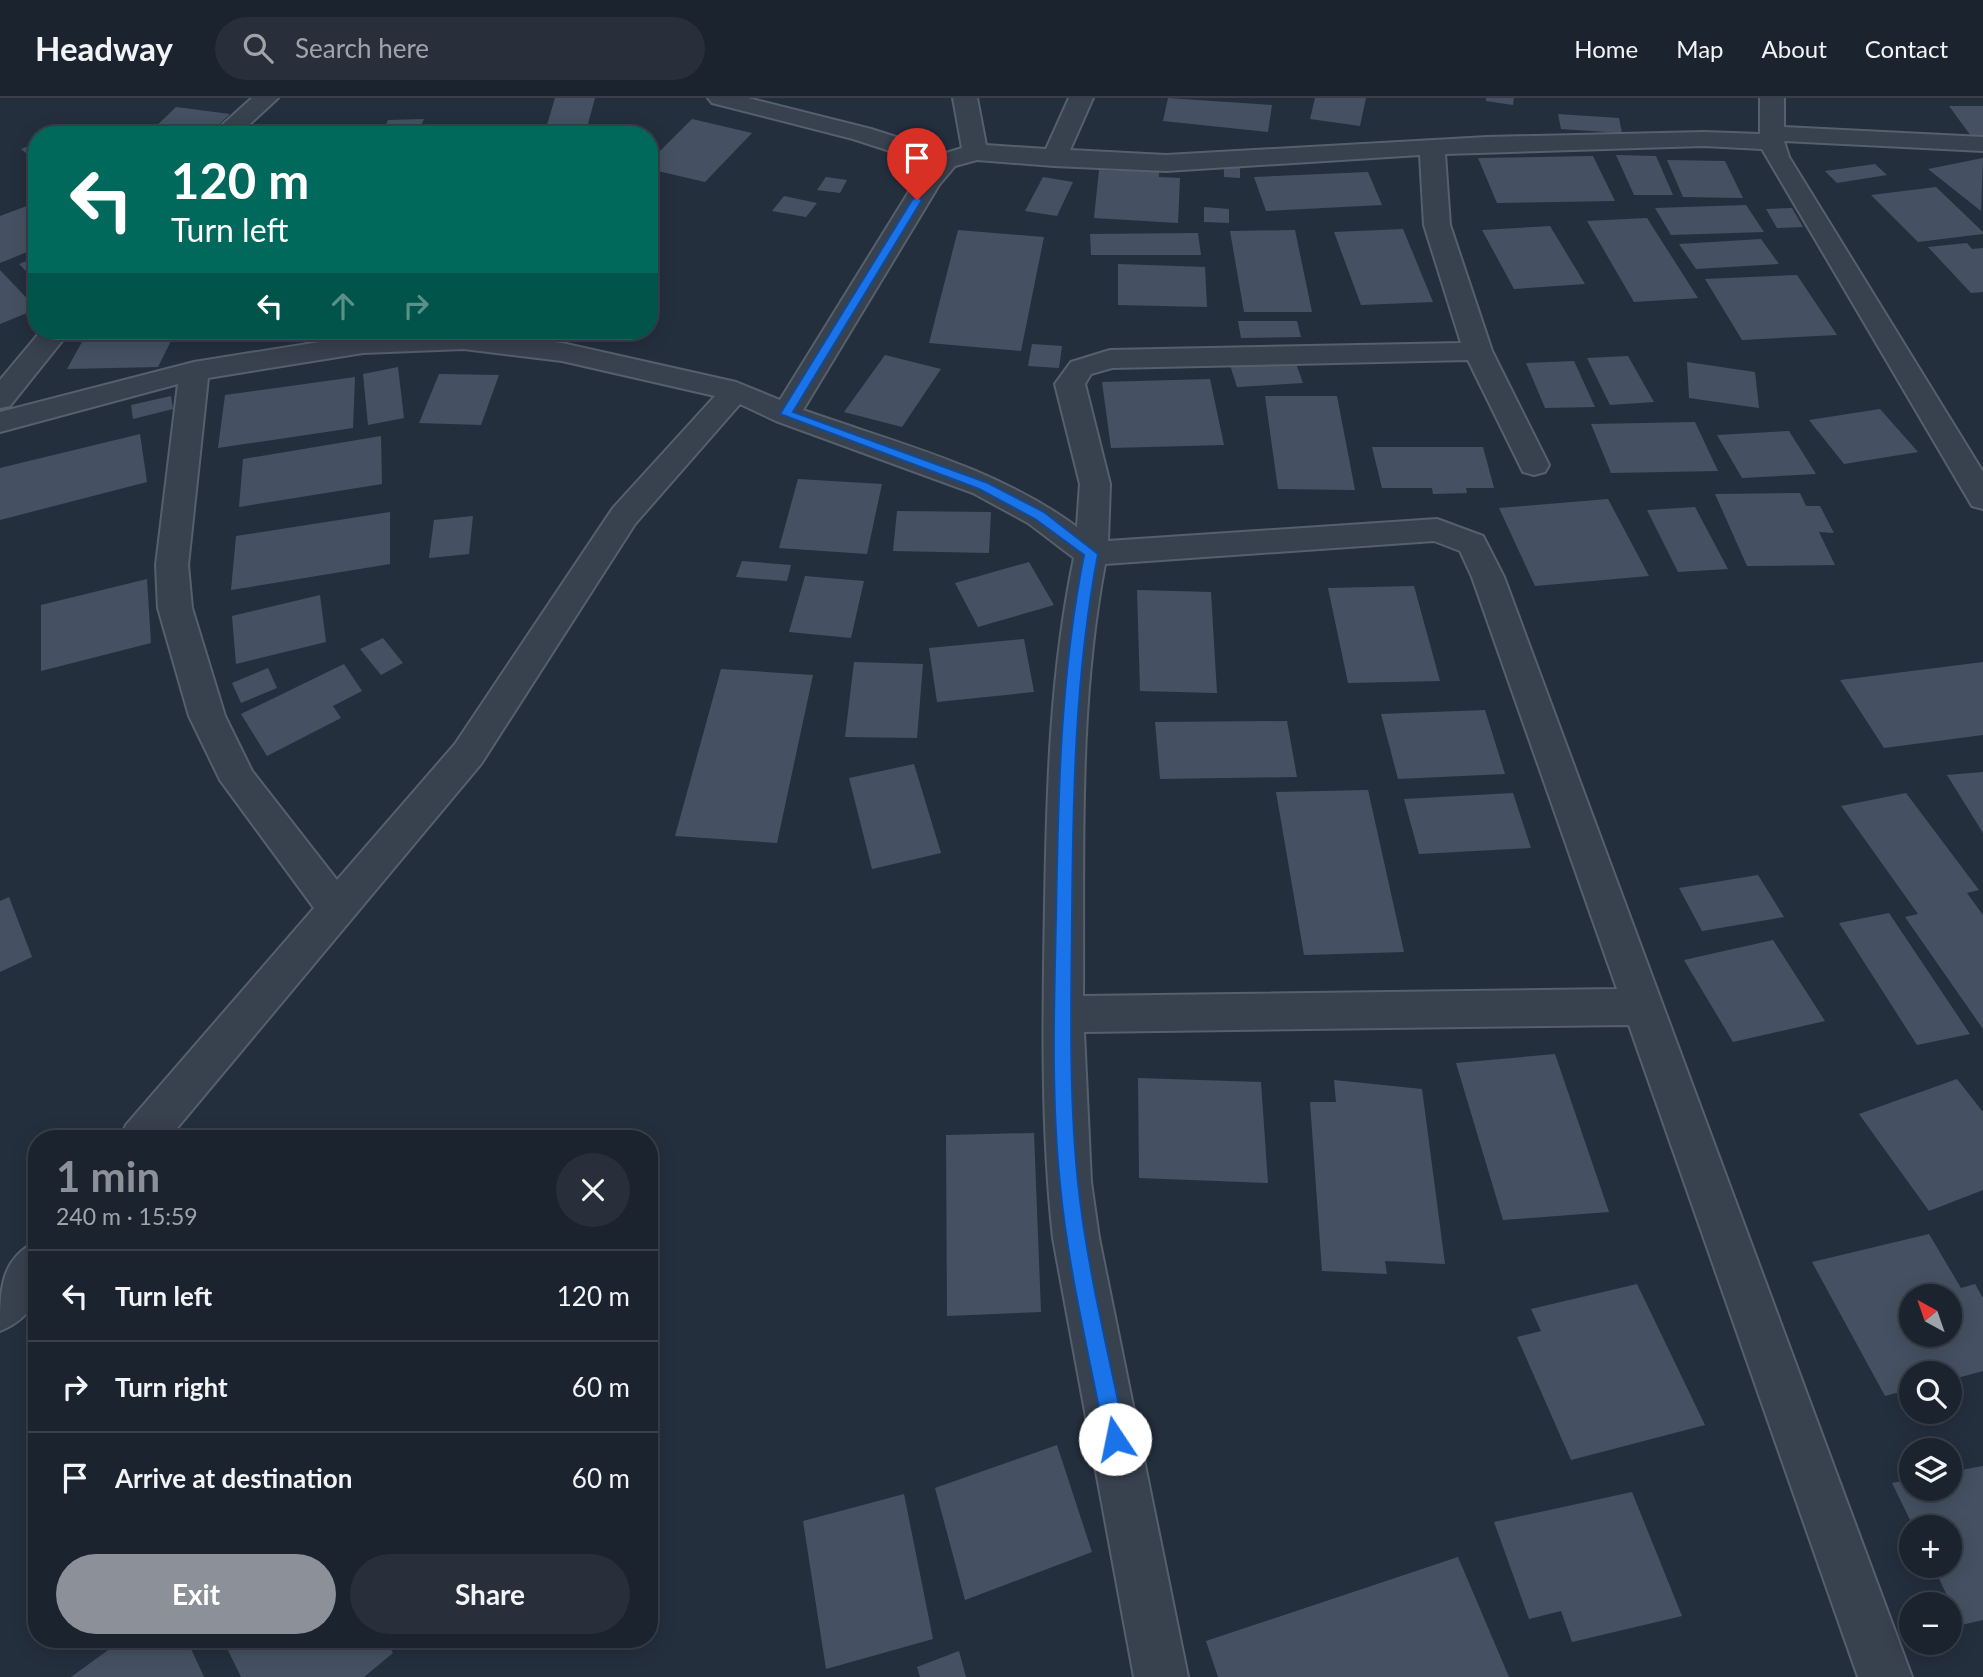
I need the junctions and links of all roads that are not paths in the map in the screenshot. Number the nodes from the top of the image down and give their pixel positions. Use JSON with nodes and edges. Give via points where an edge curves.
{"nodes":[{"id":1,"x":266,"y":98,"type":"edge"},
{"id":2,"x":720,"y":98,"type":"edge"},
{"id":3,"x":965,"y":98,"type":"edge"},
{"id":4,"x":1081,"y":98,"type":"edge"},
{"id":5,"x":1772,"y":98,"type":"edge"},
{"id":6,"x":233,"y":126,"type":"edge"},
{"id":7,"x":1773,"y":137,"type":"junction"},
{"id":8,"x":1983,"y":144,"type":"edge"},
{"id":9,"x":1433,"y":148,"type":"junction"},
{"id":10,"x":975,"y":152,"type":"junction"},
{"id":11,"x":1054,"y":159,"type":"junction"},
{"id":12,"x":946,"y":161,"type":"junction"},
{"id":13,"x":49,"y":340,"type":"edge"},
{"id":14,"x":1478,"y":351,"type":"junction"},
{"id":15,"x":194,"y":371,"type":"junction"},
{"id":16,"x":736,"y":391,"type":"junction"},
{"id":17,"x":0,"y":400,"type":"edge"},
{"id":18,"x":786,"y":414,"type":"junction"},
{"id":19,"x":0,"y":422,"type":"edge"},
{"id":20,"x":1534,"y":465,"type":"dead end"},
{"id":21,"x":1983,"y":498,"type":"edge"},
{"id":22,"x":1091,"y":554,"type":"junction"},
{"id":23,"x":337,"y":909,"type":"junction"},
{"id":24,"x":1641,"y":1007,"type":"junction"},
{"id":25,"x":1063,"y":1014,"type":"junction"},
{"id":26,"x":149,"y":1130,"type":"edge"},
{"id":27,"x":28,"y":1274,"type":"edge"},
{"id":28,"x":0,"y":1308,"type":"edge"},
{"id":29,"x":1161,"y":1677,"type":"edge"},
{"id":30,"x":1885,"y":1677,"type":"edge"}],
"edges":[{"from":1,"to":6,"type":"street"},
{"from":2,"to":12,"type":"street","via":[[863,134]]},
{"from":3,"to":10,"type":"street"},
{"from":4,"to":11,"type":"street"},
{"from":5,"to":7,"type":"street"},
{"from":7,"to":8,"type":"street"},
{"from":7,"to":9,"type":"street"},
{"from":7,"to":21,"type":"street","via":[[1788,178]]},
{"from":9,"to":11,"type":"street","via":[[1201,163]]},
{"from":9,"to":14,"type":"street","via":[[1437,225]]},
{"from":10,"to":11,"type":"street"},
{"from":10,"to":12,"type":"street"},
{"from":12,"to":18,"type":"street","via":[[928,182]]},
{"from":13,"to":17,"type":"street"},
{"from":14,"to":20,"type":"street"},
{"from":14,"to":22,"type":"street","via":[[1110,359],[1081,368],[1070,384],[1095,484]]},
{"from":15,"to":16,"type":"street","via":[[363,344],[464,340],[562,352]]},
{"from":15,"to":19,"type":"street"},
{"from":15,"to":23,"type":"street","via":[[172,565],[175,608],[208,716],[239,780]]},
{"from":16,"to":18,"type":"street"},
{"from":16,"to":23,"type":"street","via":[[624,516],[468,754]]},
{"from":18,"to":22,"type":"street","via":[[984,486],[1039,515]]},
{"from":22,"to":24,"type":"street","via":[[1437,530],[1472,544]]},
{"from":22,"to":25,"type":"street","via":[[1078,619],[1066,749]]},
{"from":23,"to":26,"type":"street"},
{"from":24,"to":25,"type":"street"},
{"from":24,"to":30,"type":"street"},
{"from":25,"to":29,"type":"street","via":[[1069,1181],[1076,1238]]},
{"from":27,"to":28,"type":"street"}]}
